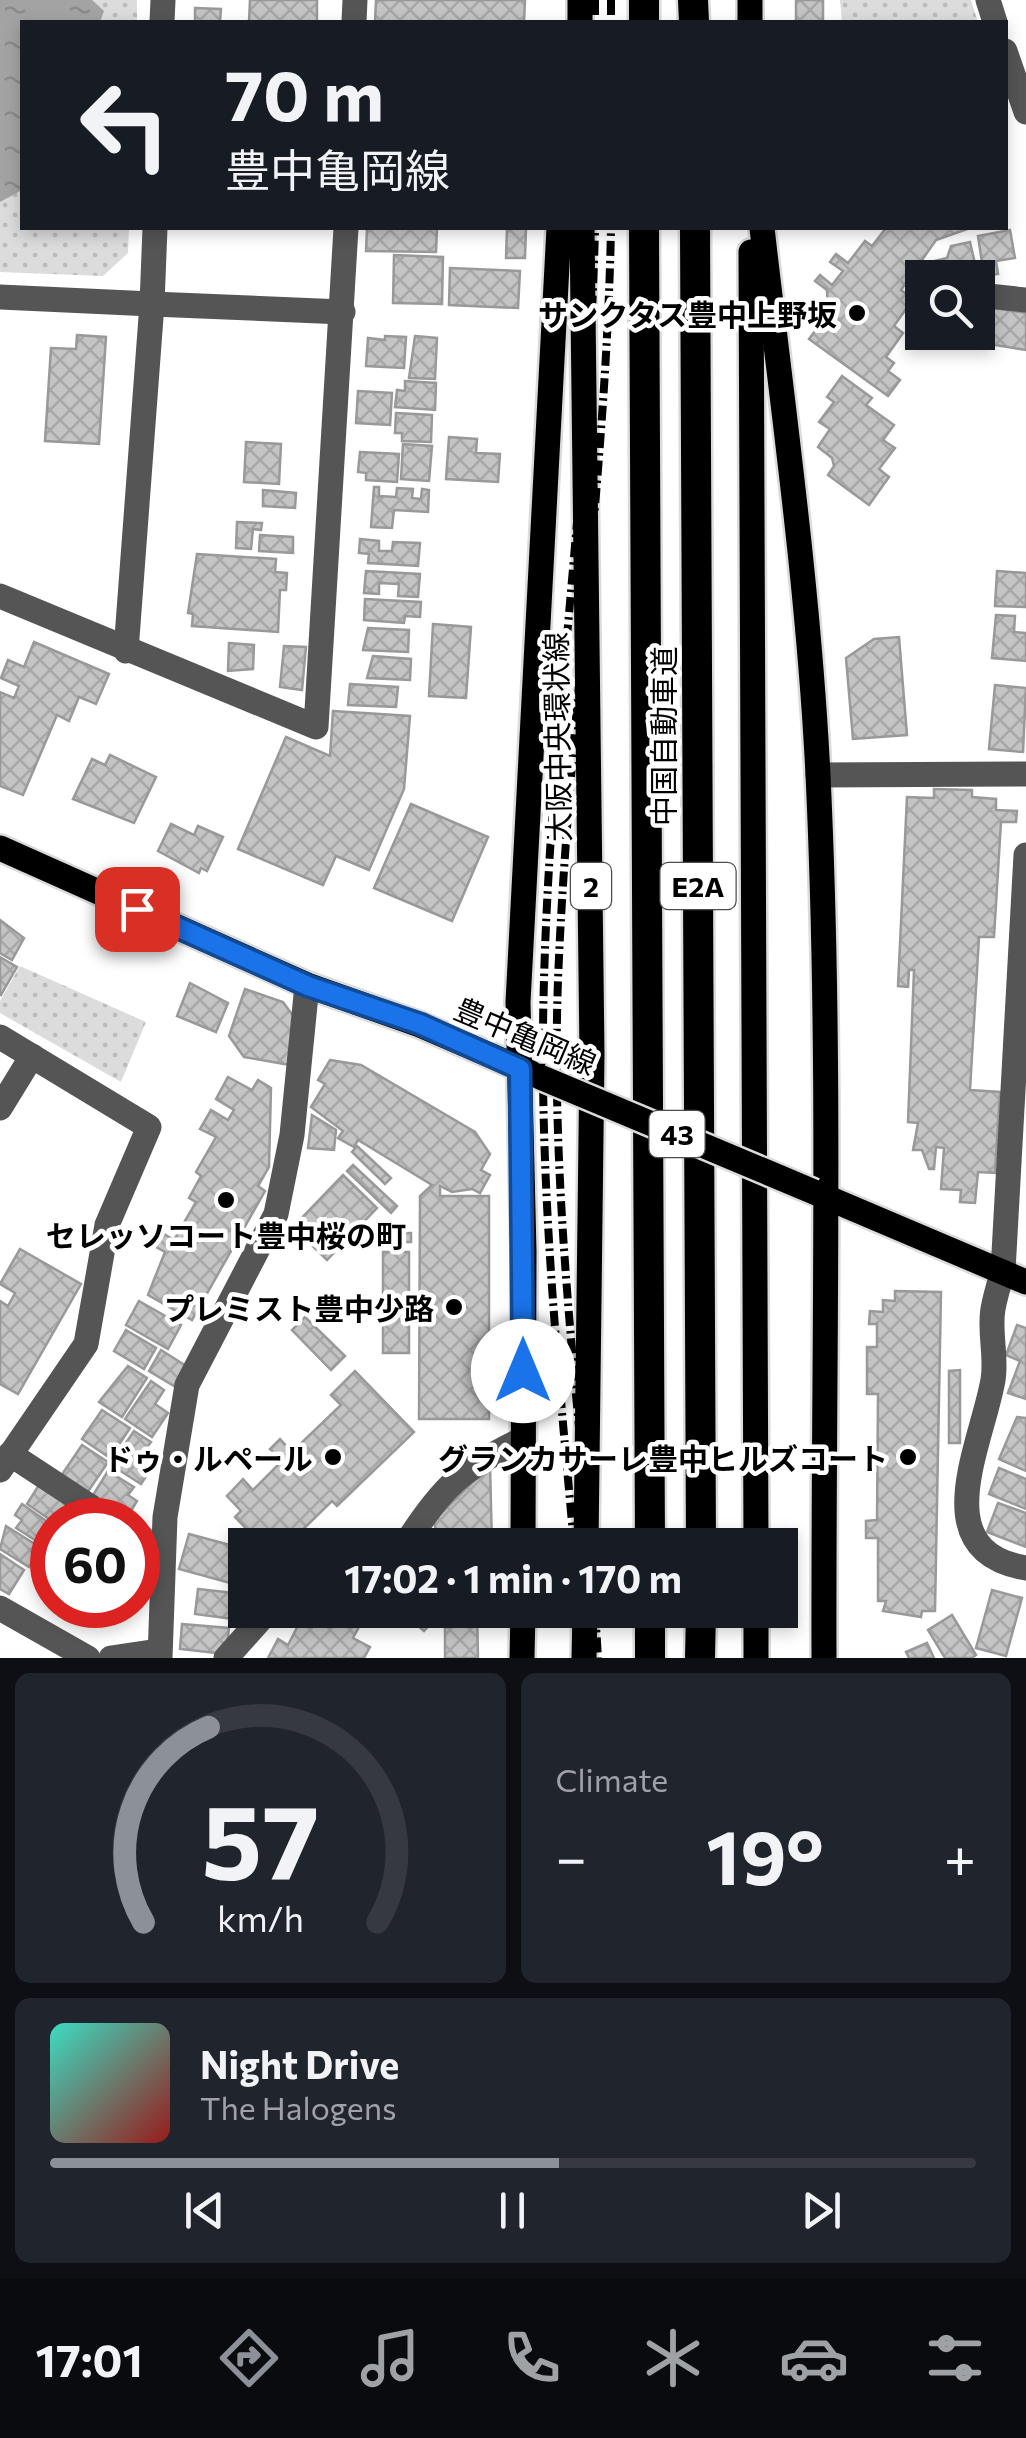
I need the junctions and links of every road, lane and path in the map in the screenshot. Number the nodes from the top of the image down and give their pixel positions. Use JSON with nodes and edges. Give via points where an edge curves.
{"nodes":[{"id":1,"x":1008,"y":60,"type":"edge"},
{"id":2,"x":1026,"y":112,"type":"edge"},
{"id":3,"x":155,"y":230,"type":"edge"},
{"id":4,"x":346,"y":230,"type":"edge"},
{"id":5,"x":559,"y":230,"type":"edge"},
{"id":6,"x":582,"y":230,"type":"edge"},
{"id":7,"x":644,"y":230,"type":"edge"},
{"id":8,"x":695,"y":230,"type":"edge"},
{"id":9,"x":750,"y":230,"type":"edge"},
{"id":10,"x":762,"y":230,"type":"edge"},
{"id":11,"x":0,"y":297,"type":"edge"},
{"id":12,"x":995,"y":297,"type":"edge"},
{"id":13,"x":1026,"y":300,"type":"edge"},
{"id":14,"x":152,"y":304,"type":"junction"},
{"id":15,"x":343,"y":312,"type":"junction"},
{"id":16,"x":0,"y":596,"type":"edge"},
{"id":17,"x":126,"y":651,"type":"junction"},
{"id":18,"x":1026,"y":774,"type":"edge"},
{"id":19,"x":818,"y":775,"type":"junction"},
{"id":20,"x":0,"y":848,"type":"edge"},
{"id":21,"x":1026,"y":855,"type":"edge"},
{"id":22,"x":308,"y":986,"type":"junction"},
{"id":23,"x":0,"y":1036,"type":"edge"},
{"id":24,"x":32,"y":1056,"type":"junction"},
{"id":25,"x":530,"y":1073,"type":"junction"},
{"id":26,"x":0,"y":1108,"type":"edge"},
{"id":27,"x":820,"y":1194,"type":"junction"},
{"id":28,"x":1020,"y":1276,"type":"edge"},
{"id":29,"x":523,"y":1440,"type":"junction"},
{"id":30,"x":7,"y":1450,"type":"edge"},
{"id":31,"x":78,"y":1498,"type":"edge"},
{"id":32,"x":416,"y":1528,"type":"edge"},
{"id":33,"x":523,"y":1528,"type":"edge"},
{"id":34,"x":586,"y":1528,"type":"edge"},
{"id":35,"x":650,"y":1528,"type":"edge"},
{"id":36,"x":701,"y":1528,"type":"edge"},
{"id":37,"x":756,"y":1528,"type":"edge"},
{"id":38,"x":1026,"y":1568,"type":"edge"},
{"id":39,"x":0,"y":1608,"type":"edge"},
{"id":40,"x":253,"y":1628,"type":"edge"},
{"id":41,"x":522,"y":1628,"type":"edge"},
{"id":42,"x":585,"y":1628,"type":"edge"},
{"id":43,"x":650,"y":1628,"type":"edge"},
{"id":44,"x":701,"y":1628,"type":"edge"},
{"id":45,"x":756,"y":1628,"type":"edge"},
{"id":46,"x":159,"y":1655,"type":"edge"},
{"id":47,"x":88,"y":1658,"type":"edge"},
{"id":48,"x":111,"y":1658,"type":"edge"},
{"id":49,"x":226,"y":1658,"type":"edge"},
{"id":50,"x":522,"y":1658,"type":"edge"},
{"id":51,"x":584,"y":1658,"type":"edge"},
{"id":52,"x":650,"y":1658,"type":"edge"},
{"id":53,"x":700,"y":1658,"type":"edge"},
{"id":54,"x":756,"y":1658,"type":"edge"},
{"id":55,"x":824,"y":1658,"type":"edge"}],
"edges":[{"from":1,"to":2,"type":"street"},
{"from":3,"to":14,"type":"street"},
{"from":4,"to":15,"type":"street"},
{"from":5,"to":25,"type":"main road","via":[[518,1002]]},
{"from":6,"to":34,"type":"main road","name":"大阪中央環状線","number":"2","via":[[592,1023]]},
{"from":7,"to":35,"type":"highway","name":"中国自動車道","number":"E2A"},
{"from":8,"to":36,"type":"highway","name":"中国自動車道","number":"E2A"},
{"from":9,"to":37,"type":"main road"},
{"from":10,"to":19,"type":"main road"},
{"from":11,"to":14,"type":"street"},
{"from":12,"to":13,"type":"street"},
{"from":14,"to":15,"type":"street"},
{"from":14,"to":17,"type":"street"},
{"from":15,"to":17,"type":"street","via":[[316,727]]},
{"from":16,"to":17,"type":"street"},
{"from":18,"to":19,"type":"street"},
{"from":19,"to":27,"type":"main road"},
{"from":20,"to":22,"type":"main road","name":"豊中亀岡線","number":"43"},
{"from":21,"to":28,"type":"street"},
{"from":22,"to":25,"type":"main road","name":"豊中亀岡線","number":"43","via":[[420,1024]]},
{"from":22,"to":46,"type":"street","via":[[276,1214],[187,1384],[165,1517]]},
{"from":23,"to":24,"type":"street"},
{"from":24,"to":26,"type":"street"},
{"from":24,"to":30,"type":"street","via":[[149,1127],[107,1225],[86,1344]]},
{"from":25,"to":27,"type":"main road","name":"豊中亀岡線","number":"43","bridge":true},
{"from":25,"to":29,"type":"main road"},
{"from":27,"to":28,"type":"main road","name":"豊中亀岡線","number":"43"},
{"from":27,"to":55,"type":"main road"},
{"from":28,"to":38,"type":"street","via":[[992,1311],[994,1375],[964,1510],[974,1542],[997,1563]]},
{"from":29,"to":32,"type":"street","via":[[486,1454],[434,1499]]},
{"from":29,"to":33,"type":"main road"},
{"from":30,"to":31,"type":"street"},
{"from":39,"to":47,"type":"street"},
{"from":40,"to":49,"type":"street"},
{"from":41,"to":50,"type":"main road"},
{"from":42,"to":51,"type":"main road"},
{"from":43,"to":52,"type":"highway"},
{"from":44,"to":53,"type":"highway"},
{"from":45,"to":54,"type":"main road"},
{"from":46,"to":48,"type":"street"}]}
